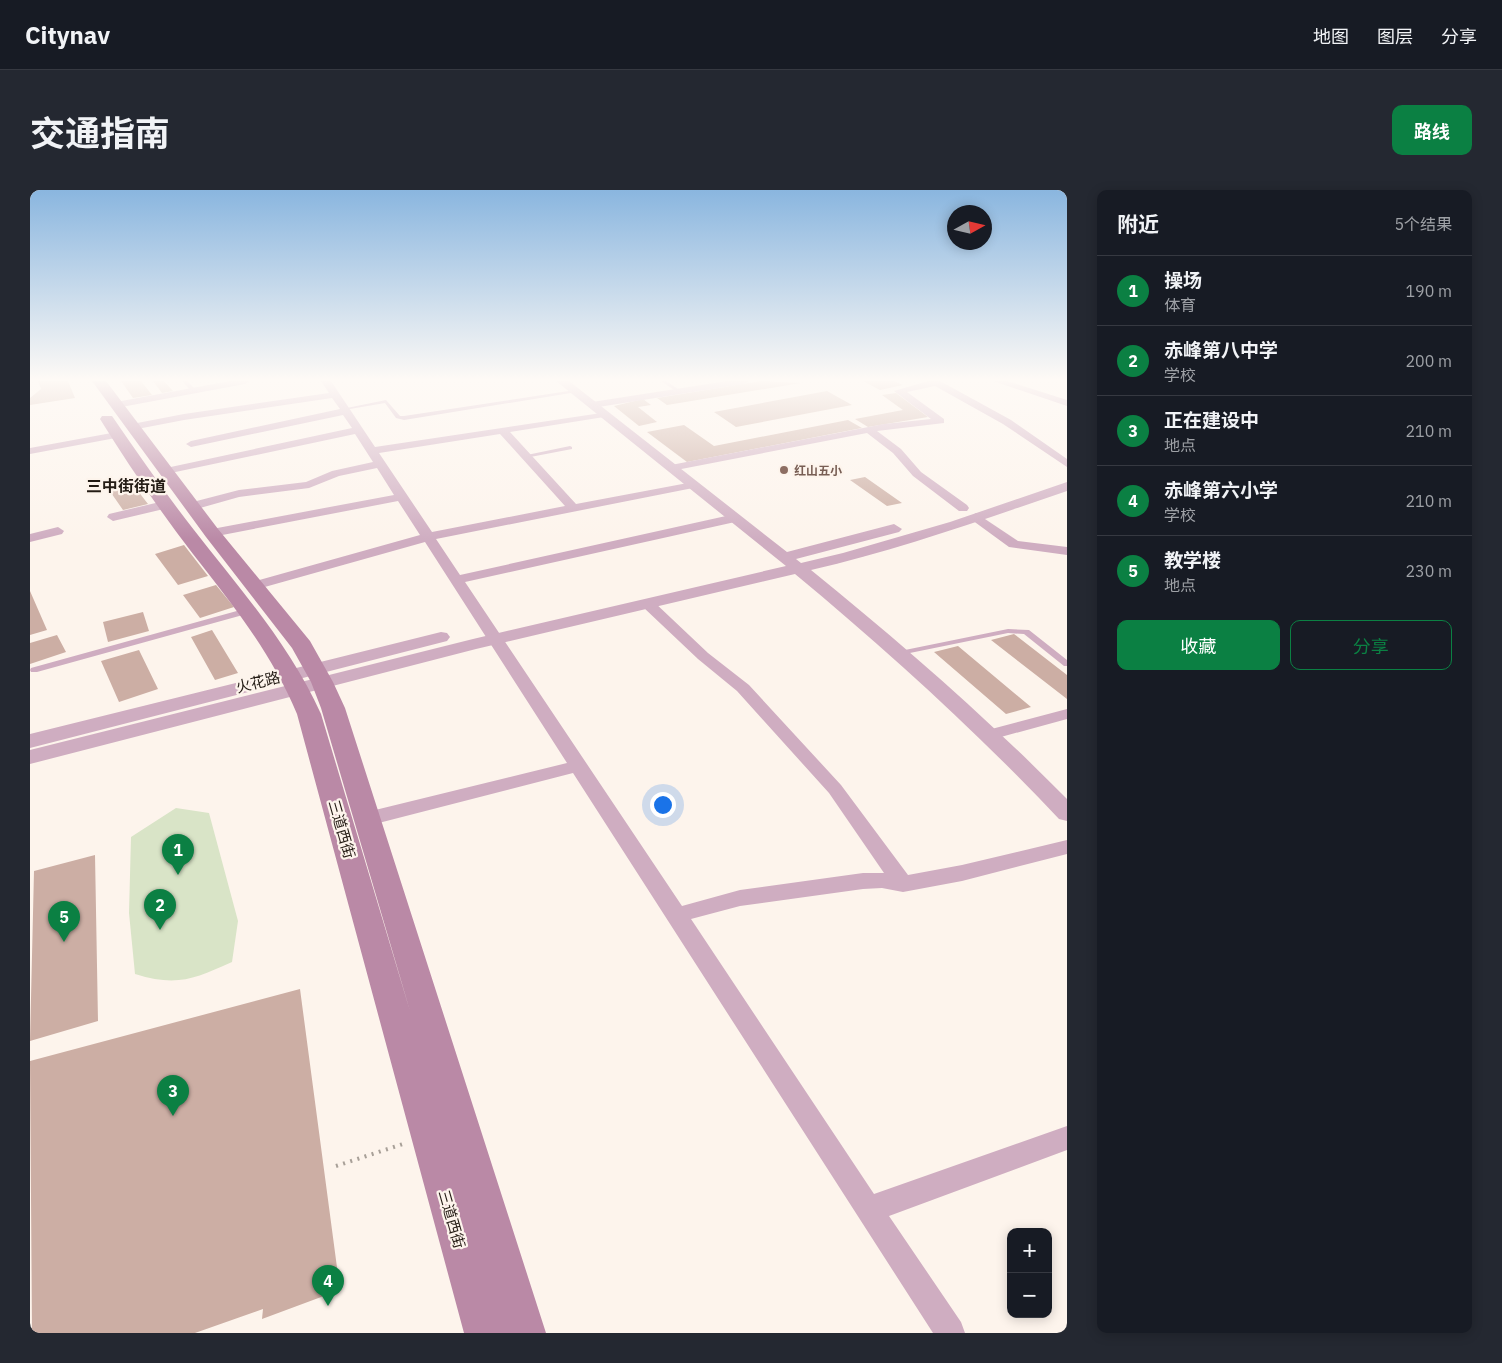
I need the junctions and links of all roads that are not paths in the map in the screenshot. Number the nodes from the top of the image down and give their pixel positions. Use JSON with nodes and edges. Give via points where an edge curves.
{"nodes":[{"id":1,"x":108,"y":434,"type":"edge"},
{"id":2,"x":126,"y":434,"type":"edge"},
{"id":3,"x":128,"y":434,"type":"edge"},
{"id":4,"x":223,"y":434,"type":"edge"},
{"id":5,"x":338,"y":434,"type":"edge"},
{"id":6,"x":361,"y":434,"type":"edge"},
{"id":7,"x":482,"y":434,"type":"edge"},
{"id":8,"x":506,"y":434,"type":"edge"},
{"id":9,"x":629,"y":434,"type":"edge"},
{"id":10,"x":846,"y":434,"type":"edge"},
{"id":11,"x":875,"y":434,"type":"edge"},
{"id":12,"x":1025,"y":434,"type":"edge"},
{"id":13,"x":191,"y":444,"type":"dead end"},
{"id":14,"x":570,"y":448,"type":"dead end"},
{"id":15,"x":30,"y":451,"type":"edge"},
{"id":16,"x":525,"y":456,"type":"junction"},
{"id":17,"x":376,"y":458,"type":"junction"},
{"id":18,"x":1067,"y":464,"type":"edge"},
{"id":19,"x":671,"y":468,"type":"junction"},
{"id":20,"x":166,"y":471,"type":"junction"},
{"id":21,"x":1067,"y":472,"type":"edge"},
{"id":22,"x":693,"y":484,"type":"junction"},
{"id":23,"x":1067,"y":486,"type":"edge"},
{"id":24,"x":401,"y":497,"type":"junction"},
{"id":25,"x":164,"y":505,"type":"junction"},
{"id":26,"x":193,"y":506,"type":"junction"},
{"id":27,"x":573,"y":508,"type":"junction"},
{"id":28,"x":970,"y":513,"type":"junction"},
{"id":29,"x":113,"y":517,"type":"dead end"},
{"id":30,"x":735,"y":518,"type":"junction"},
{"id":31,"x":58,"y":531,"type":"dead end"},
{"id":32,"x":212,"y":533,"type":"junction"},
{"id":33,"x":428,"y":537,"type":"junction"},
{"id":34,"x":30,"y":538,"type":"edge"},
{"id":35,"x":1067,"y":551,"type":"edge"},
{"id":36,"x":784,"y":557,"type":"junction"},
{"id":37,"x":798,"y":569,"type":"junction"},
{"id":38,"x":456,"y":580,"type":"junction"},
{"id":39,"x":251,"y":598,"type":"junction"},
{"id":40,"x":648,"y":604,"type":"junction"},
{"id":41,"x":491,"y":633,"type":"junction"},
{"id":42,"x":900,"y":654,"type":"junction"},
{"id":43,"x":1067,"y":664,"type":"edge"},
{"id":44,"x":34,"y":670,"type":"dead end"},
{"id":45,"x":307,"y":678,"type":"junction"},
{"id":46,"x":1067,"y":714,"type":"edge"},
{"id":47,"x":990,"y":735,"type":"junction"},
{"id":48,"x":30,"y":741,"type":"edge"},
{"id":49,"x":30,"y":757,"type":"edge"},
{"id":50,"x":579,"y":766,"type":"junction"},
{"id":51,"x":1067,"y":813,"type":"edge"},
{"id":52,"x":367,"y":819,"type":"junction"},
{"id":53,"x":1067,"y":848,"type":"edge"},
{"id":54,"x":903,"y":884,"type":"junction"},
{"id":55,"x":677,"y":915,"type":"junction"},
{"id":56,"x":1067,"y":1138,"type":"edge"},
{"id":57,"x":870,"y":1208,"type":"junction"},
{"id":58,"x":485,"y":1333,"type":"edge"},
{"id":59,"x":526,"y":1333,"type":"edge"},
{"id":60,"x":950,"y":1333,"type":"edge"}],
"edges":[{"from":1,"to":15,"type":"street"},
{"from":2,"to":25,"type":"main road","name":"三道西街"},
{"from":3,"to":20,"type":"main road"},
{"from":4,"to":13,"type":"street"},
{"from":5,"to":20,"type":"street"},
{"from":6,"to":17,"type":"street"},
{"from":7,"to":17,"type":"street"},
{"from":8,"to":16,"type":"street"},
{"from":9,"to":19,"type":"street"},
{"from":10,"to":19,"type":"street"},
{"from":11,"to":28,"type":"street","via":[[897,451],[917,474]]},
{"from":12,"to":18,"type":"street"},
{"from":14,"to":16,"type":"lane"},
{"from":16,"to":27,"type":"street"},
{"from":17,"to":24,"type":"street"},
{"from":17,"to":26,"type":"street","via":[[309,485],[239,494]]},
{"from":19,"to":22,"type":"street"},
{"from":20,"to":26,"type":"main road"},
{"from":21,"to":28,"type":"street"},
{"from":22,"to":27,"type":"street"},
{"from":22,"to":30,"type":"street"},
{"from":23,"to":28,"type":"street"},
{"from":24,"to":32,"type":"street"},
{"from":24,"to":33,"type":"street"},
{"from":25,"to":29,"type":"street"},
{"from":25,"to":39,"type":"main road","name":"三道西街"},
{"from":26,"to":32,"type":"main road"},
{"from":27,"to":33,"type":"street"},
{"from":28,"to":35,"type":"street","via":[[1014,544]]},
{"from":28,"to":36,"type":"street"},
{"from":28,"to":37,"type":"street","via":[[848,558]]},
{"from":30,"to":36,"type":"street"},
{"from":30,"to":38,"type":"street"},
{"from":31,"to":34,"type":"street"},
{"from":32,"to":39,"type":"main road"},
{"from":33,"to":38,"type":"street"},
{"from":33,"to":39,"type":"street"},
{"from":36,"to":37,"type":"street"},
{"from":36,"to":41,"type":"street"},
{"from":37,"to":40,"type":"street"},
{"from":37,"to":42,"type":"street"},
{"from":38,"to":41,"type":"street"},
{"from":39,"to":44,"type":"lane"},
{"from":39,"to":45,"type":"main road","name":"三道西街","via":[[280,653]]},
{"from":40,"to":41,"type":"street"},
{"from":40,"to":54,"type":"street","via":[[757,703],[835,790]]},
{"from":41,"to":45,"type":"street"},
{"from":41,"to":50,"type":"street"},
{"from":42,"to":43,"type":"lane","via":[[1008,631],[1026,632]]},
{"from":42,"to":47,"type":"street"},
{"from":45,"to":48,"type":"street","name":"火花路"},
{"from":45,"to":49,"type":"street"},
{"from":45,"to":52,"type":"main road"},
{"from":45,"to":58,"type":"main road","name":"三道西街","via":[[314,733]]},
{"from":46,"to":47,"type":"street"},
{"from":47,"to":51,"type":"street"},
{"from":50,"to":52,"type":"street"},
{"from":50,"to":55,"type":"street"},
{"from":52,"to":59,"type":"main road"},
{"from":53,"to":54,"type":"street"},
{"from":54,"to":55,"type":"street","via":[[863,881],[740,898]]},
{"from":55,"to":57,"type":"street"},
{"from":56,"to":57,"type":"street"},
{"from":57,"to":60,"type":"street"}]}
